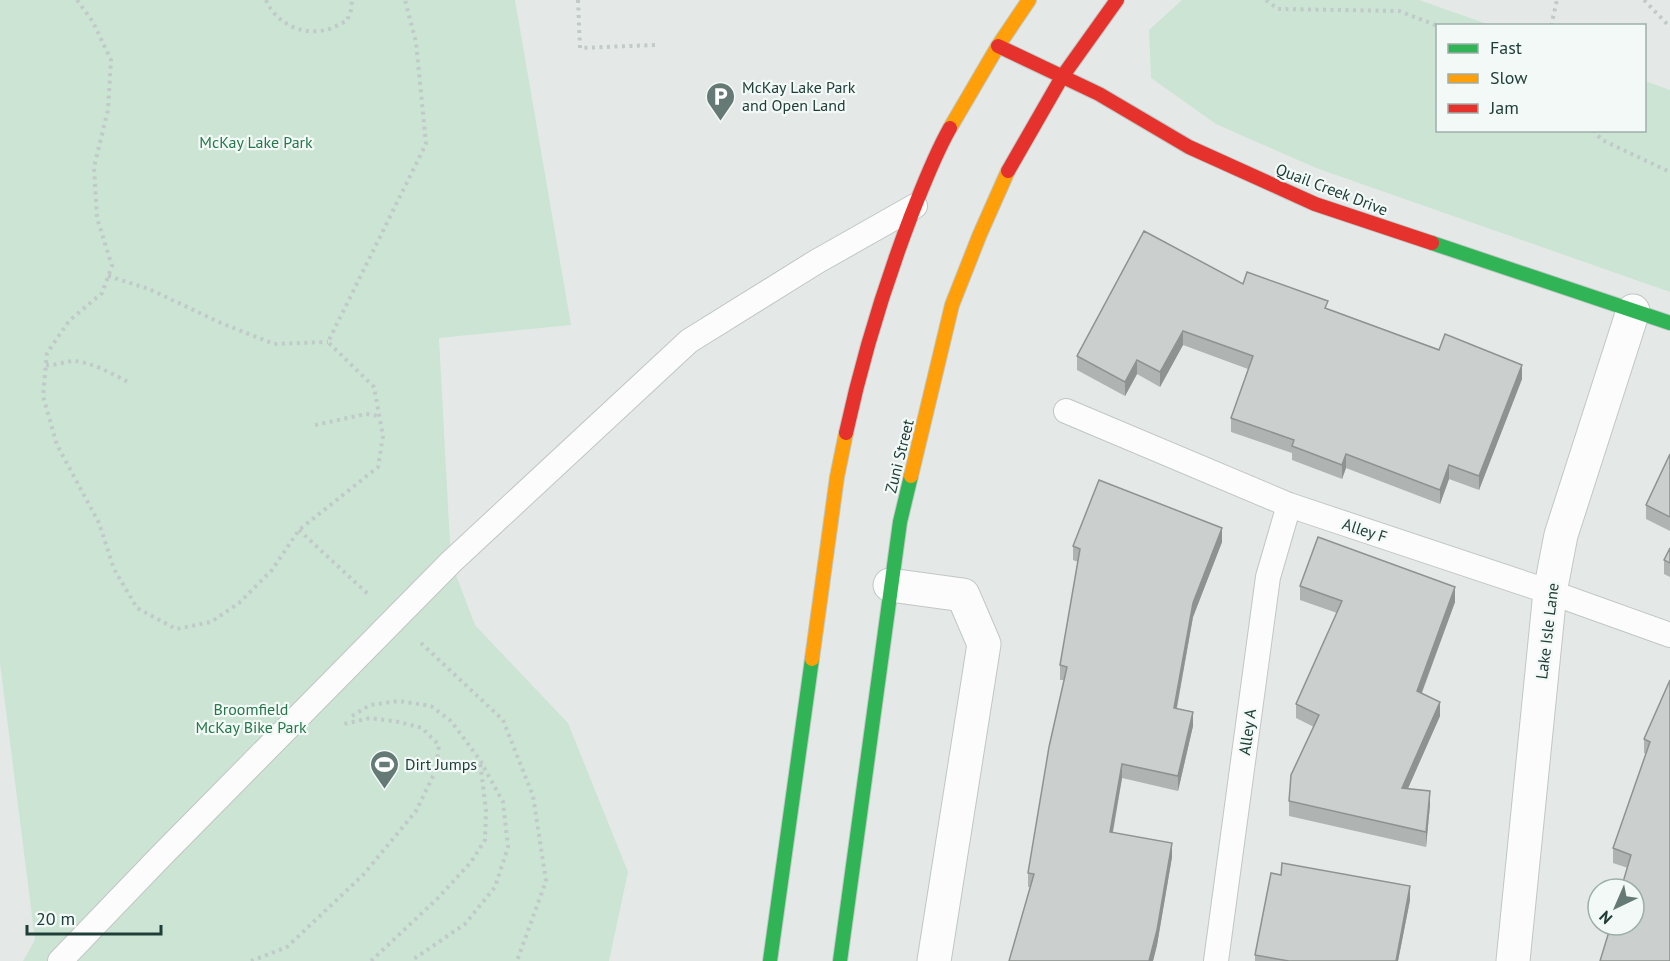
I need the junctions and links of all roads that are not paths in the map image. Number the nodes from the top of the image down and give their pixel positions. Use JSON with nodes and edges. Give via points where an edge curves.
{"nodes":[{"id":1,"x":1029,"y":0,"type":"edge"},
{"id":2,"x":1117,"y":0,"type":"edge"},
{"id":3,"x":998,"y":46,"type":"junction"},
{"id":4,"x":1062,"y":77,"type":"junction"},
{"id":5,"x":915,"y":206,"type":"junction"},
{"id":6,"x":1633,"y":311,"type":"junction"},
{"id":7,"x":1670,"y":323,"type":"edge"},
{"id":8,"x":1066,"y":411,"type":"dead end"},
{"id":9,"x":1289,"y":505,"type":"junction"},
{"id":10,"x":890,"y":585,"type":"junction"},
{"id":11,"x":1550,"y":592,"type":"junction"},
{"id":12,"x":1670,"y":635,"type":"edge"},
{"id":13,"x":60,"y":961,"type":"edge"},
{"id":14,"x":770,"y":961,"type":"edge"},
{"id":15,"x":840,"y":961,"type":"edge"},
{"id":16,"x":934,"y":961,"type":"edge"},
{"id":17,"x":1216,"y":961,"type":"edge"},
{"id":18,"x":1513,"y":961,"type":"edge"}],
"edges":[{"from":1,"to":3,"type":"main road"},
{"from":2,"to":4,"type":"main road","name":"Zuni Street"},
{"from":3,"to":4,"type":"main road","name":"Quail Creek Drive"},
{"from":3,"to":5,"type":"main road","via":[[936,152]]},
{"from":4,"to":6,"type":"main road","name":"Quail Creek Drive","via":[[1189,147],[1315,204]]},
{"from":4,"to":10,"type":"main road","name":"Zuni Street","via":[[1012,162],[952,305],[900,522]]},
{"from":5,"to":13,"type":"lane","via":[[689,341],[451,562]]},
{"from":5,"to":14,"type":"main road","via":[[889,273],[858,377],[837,477]]},
{"from":6,"to":7,"type":"main road","name":"Quail Creek Drive"},
{"from":6,"to":11,"type":"street","name":"Lake Isle Lane","via":[[1561,535]]},
{"from":8,"to":9,"type":"lane","name":"Alley F"},
{"from":9,"to":11,"type":"lane","name":"Alley F"},
{"from":9,"to":17,"type":"lane","name":"Alley A","via":[[1268,577]]},
{"from":10,"to":15,"type":"main road","name":"Zuni Street"},
{"from":10,"to":16,"type":"street","via":[[963,595],[984,644]]},
{"from":11,"to":12,"type":"lane","name":"Alley F"},
{"from":11,"to":18,"type":"street","name":"Lake Isle Lane"}]}
